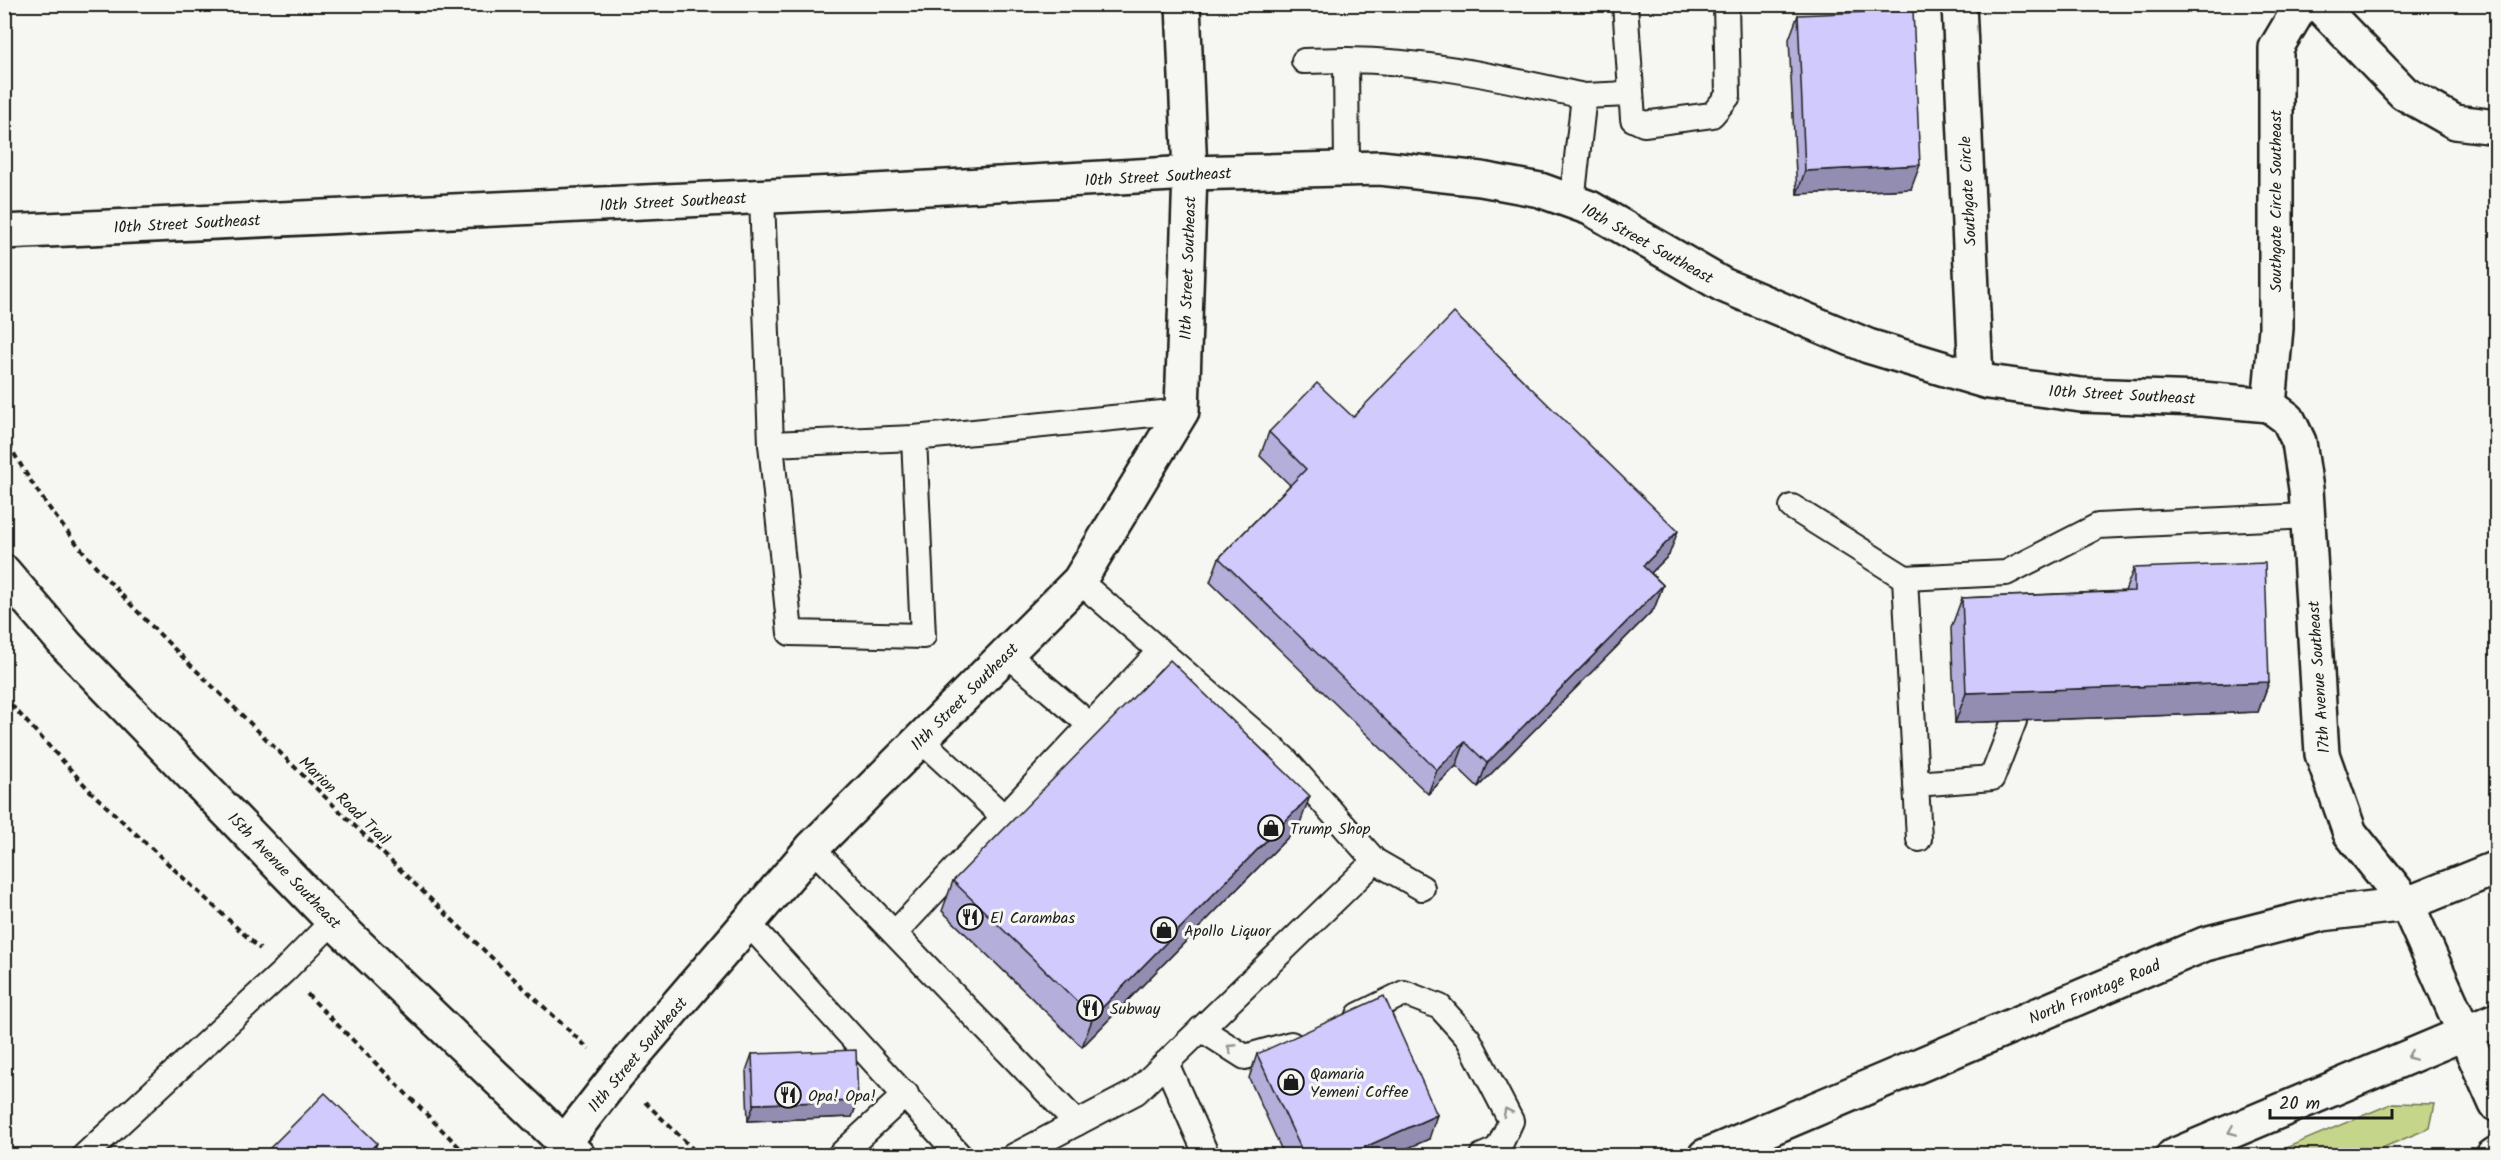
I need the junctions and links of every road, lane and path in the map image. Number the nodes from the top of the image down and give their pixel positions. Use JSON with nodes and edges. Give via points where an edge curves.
{"nodes":[{"id":1,"x":1183,"y":4,"type":"edge"},
{"id":2,"x":1625,"y":4,"type":"edge"},
{"id":3,"x":1726,"y":4,"type":"edge"},
{"id":4,"x":1959,"y":4,"type":"edge"},
{"id":5,"x":2302,"y":4,"type":"edge"},
{"id":6,"x":2318,"y":4,"type":"edge"},
{"id":7,"x":1346,"y":60,"type":"junction"},
{"id":8,"x":1304,"y":61,"type":"dead end"},
{"id":9,"x":1629,"y":94,"type":"junction"},
{"id":10,"x":1584,"y":96,"type":"junction"},
{"id":11,"x":2496,"y":128,"type":"edge"},
{"id":12,"x":1347,"y":169,"type":"junction"},
{"id":13,"x":1190,"y":173,"type":"junction"},
{"id":14,"x":762,"y":197,"type":"junction"},
{"id":15,"x":1572,"y":201,"type":"junction"},
{"id":16,"x":4,"y":231,"type":"edge"},
{"id":17,"x":1976,"y":378,"type":"junction"},
{"id":18,"x":2269,"y":405,"type":"junction"},
{"id":19,"x":1182,"y":411,"type":"junction"},
{"id":20,"x":4,"y":435,"type":"edge"},
{"id":21,"x":914,"y":438,"type":"junction"},
{"id":22,"x":771,"y":444,"type":"junction"},
{"id":23,"x":1792,"y":507,"type":"dead end"},
{"id":24,"x":2307,"y":516,"type":"junction"},
{"id":25,"x":4,"y":572,"type":"edge"},
{"id":26,"x":1905,"y":578,"type":"junction"},
{"id":27,"x":1079,"y":581,"type":"junction"},
{"id":28,"x":1160,"y":651,"type":"junction"},
{"id":29,"x":1007,"y":654,"type":"junction"},
{"id":30,"x":4,"y":697,"type":"edge"},
{"id":31,"x":2014,"y":722,"type":"edge"},
{"id":32,"x":1090,"y":725,"type":"junction"},
{"id":33,"x":921,"y":740,"type":"junction"},
{"id":34,"x":1916,"y":784,"type":"junction"},
{"id":35,"x":1004,"y":817,"type":"junction"},
{"id":36,"x":1919,"y":839,"type":"dead end"},
{"id":37,"x":812,"y":848,"type":"junction"},
{"id":38,"x":1375,"y":861,"type":"junction"},
{"id":39,"x":2496,"y":868,"type":"edge"},
{"id":40,"x":1422,"y":888,"type":"dead end"},
{"id":41,"x":2407,"y":904,"type":"junction"},
{"id":42,"x":333,"y":921,"type":"junction"},
{"id":43,"x":749,"y":924,"type":"junction"},
{"id":44,"x":895,"y":933,"type":"junction"},
{"id":45,"x":284,"y":971,"type":"junction"},
{"id":46,"x":2496,"y":1020,"type":"edge"},
{"id":47,"x":1343,"y":1023,"type":"edge"},
{"id":48,"x":1201,"y":1029,"type":"junction"},
{"id":49,"x":2465,"y":1033,"type":"junction"},
{"id":50,"x":1313,"y":1038,"type":"edge"},
{"id":51,"x":1166,"y":1063,"type":"junction"},
{"id":52,"x":617,"y":1075,"type":"junction"},
{"id":53,"x":906,"y":1094,"type":"junction"},
{"id":54,"x":2496,"y":1104,"type":"edge"},
{"id":55,"x":1077,"y":1123,"type":"junction"},
{"id":56,"x":571,"y":1149,"type":"edge"},
{"id":57,"x":84,"y":1155,"type":"edge"},
{"id":58,"x":468,"y":1155,"type":"edge"},
{"id":59,"x":700,"y":1155,"type":"edge"},
{"id":60,"x":839,"y":1155,"type":"edge"},
{"id":61,"x":960,"y":1155,"type":"edge"},
{"id":62,"x":1014,"y":1155,"type":"edge"},
{"id":63,"x":1207,"y":1155,"type":"edge"},
{"id":64,"x":1482,"y":1155,"type":"edge"},
{"id":65,"x":1705,"y":1155,"type":"edge"},
{"id":66,"x":2173,"y":1155,"type":"edge"}],
"edges":[{"from":1,"to":13,"type":"street","name":"11th Street Southeast"},
{"from":2,"to":9,"type":"lane"},
{"from":3,"to":9,"type":"lane","via":[[1728,96],[1712,115],[1644,124],[1633,120]]},
{"from":4,"to":17,"type":"street","name":"Southgate Circle"},
{"from":5,"to":18,"type":"street","name":"Southgate Circle Southeast","via":[[2276,48],[2276,328]]},
{"from":6,"to":11,"type":"street","via":[[2404,93],[2455,122]]},
{"from":7,"to":8,"type":"lane"},
{"from":7,"to":10,"type":"lane","via":[[1400,61],[1460,69]]},
{"from":7,"to":12,"type":"lane"},
{"from":9,"to":10,"type":"lane"},
{"from":10,"to":15,"type":"lane"},
{"from":12,"to":13,"type":"street","name":"10th Street Southeast"},
{"from":12,"to":15,"type":"street","name":"10th Street Southeast","via":[[1380,168],[1481,179],[1540,190]]},
{"from":13,"to":14,"type":"street","name":"10th Street Southeast"},
{"from":13,"to":19,"type":"street","name":"11th Street Southeast"},
{"from":14,"to":16,"type":"street","name":"10th Street Southeast"},
{"from":14,"to":22,"type":"lane"},
{"from":15,"to":17,"type":"street","name":"10th Street Southeast","via":[[1724,285],[1868,346]]},
{"from":17,"to":18,"type":"street","name":"10th Street Southeast","via":[[2081,395]]},
{"from":18,"to":24,"type":"street","name":"17th Avenue Southeast","via":[[2288,419],[2299,442]]},
{"from":19,"to":21,"type":"lane"},
{"from":19,"to":27,"type":"street","name":"11th Street Southeast"},
{"from":20,"to":52,"type":"path","name":"Marion Road Trail","via":[[75,543],[165,640],[452,921]]},
{"from":21,"to":22,"type":"lane"},
{"from":21,"to":22,"type":"lane","via":[[923,636],[789,633]]},
{"from":23,"to":26,"type":"lane"},
{"from":24,"to":26,"type":"lane","via":[[2098,526],[2006,583]]},
{"from":24,"to":41,"type":"street","name":"17th Avenue Southeast","via":[[2322,754],[2350,832]]},
{"from":25,"to":42,"type":"street","name":"15th Avenue Southeast","via":[[66,646]]},
{"from":26,"to":34,"type":"lane"},
{"from":27,"to":28,"type":"lane"},
{"from":27,"to":29,"type":"street","name":"11th Street Southeast"},
{"from":28,"to":32,"type":"lane"},
{"from":28,"to":38,"type":"lane","via":[[1284,758]]},
{"from":29,"to":32,"type":"lane"},
{"from":29,"to":33,"type":"street","name":"11th Street Southeast"},
{"from":30,"to":45,"type":"path","via":[[93,794]]},
{"from":31,"to":34,"type":"lane","via":[[1992,778]]},
{"from":32,"to":35,"type":"lane"},
{"from":33,"to":35,"type":"lane"},
{"from":33,"to":37,"type":"street","name":"11th Street Southeast"},
{"from":34,"to":36,"type":"lane"},
{"from":35,"to":44,"type":"lane"},
{"from":37,"to":43,"type":"street","name":"11th Street Southeast"},
{"from":37,"to":44,"type":"lane"},
{"from":38,"to":40,"type":"lane"},
{"from":38,"to":48,"type":"lane"},
{"from":39,"to":41,"type":"street","name":"North Frontage Road"},
{"from":41,"to":49,"type":"street","name":"17th Avenue Southeast"},
{"from":41,"to":65,"type":"street","name":"North Frontage Road","via":[[2322,914],[2205,944]]},
{"from":42,"to":45,"type":"lane"},
{"from":42,"to":56,"type":"street","name":"15th Avenue Southeast"},
{"from":43,"to":52,"type":"street","name":"11th Street Southeast"},
{"from":43,"to":53,"type":"lane"},
{"from":44,"to":55,"type":"lane"},
{"from":45,"to":57,"type":"lane"},
{"from":45,"to":58,"type":"path"},
{"from":46,"to":49,"type":"street"},
{"from":64,"to":47,"type":"lane","one_way":true,"via":[[1498,1149],[1512,1121],[1468,1038],[1440,1007],[1404,993]]},
{"from":50,"to":48,"type":"lane","one_way":true,"via":[[1245,1057]]},
{"from":48,"to":51,"type":"lane"},
{"from":49,"to":54,"type":"street","name":"17th Avenue Southeast"},
{"from":49,"to":66,"type":"street","one_way":true},
{"from":51,"to":55,"type":"lane","via":[[1136,1092]]},
{"from":51,"to":63,"type":"lane"},
{"from":52,"to":56,"type":"street","name":"11th Street Southeast"},
{"from":52,"to":59,"type":"path","name":"Marion Road Trail"},
{"from":53,"to":60,"type":"lane"},
{"from":53,"to":61,"type":"lane"},
{"from":55,"to":62,"type":"lane"}]}
